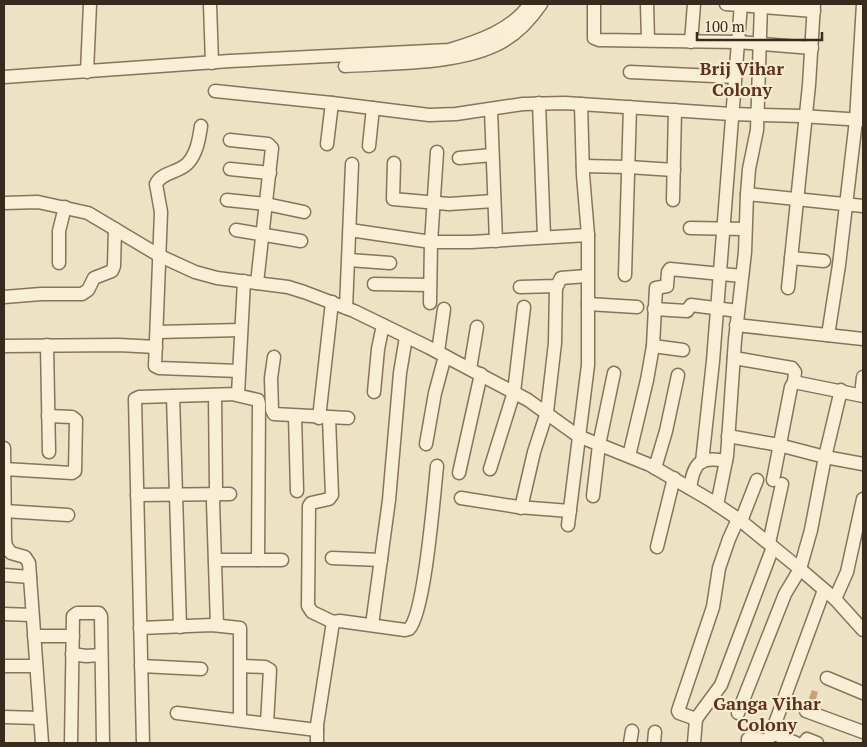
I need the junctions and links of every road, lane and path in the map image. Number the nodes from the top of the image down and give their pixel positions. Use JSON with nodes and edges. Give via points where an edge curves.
{"nodes":[{"id":1,"x":90,"y":4,"type":"edge"},
{"id":2,"x":210,"y":4,"type":"edge"},
{"id":3,"x":530,"y":4,"type":"edge"},
{"id":4,"x":541,"y":4,"type":"edge"},
{"id":5,"x":594,"y":4,"type":"edge"},
{"id":6,"x":647,"y":4,"type":"edge"},
{"id":7,"x":694,"y":4,"type":"edge"},
{"id":8,"x":726,"y":4,"type":"edge"},
{"id":9,"x":740,"y":4,"type":"edge"},
{"id":10,"x":761,"y":6,"type":"edge"},
{"id":11,"x":814,"y":7,"type":"edge"},
{"id":12,"x":863,"y":11,"type":"edge"},
{"id":13,"x":648,"y":40,"type":"junction"},
{"id":14,"x":691,"y":42,"type":"junction"},
{"id":15,"x":738,"y":42,"type":"junction"},
{"id":16,"x":759,"y":44,"type":"junction"},
{"id":17,"x":812,"y":48,"type":"junction"},
{"id":18,"x":862,"y":52,"type":"edge"},
{"id":19,"x":212,"y":63,"type":"junction"},
{"id":20,"x":345,"y":66,"type":"dead end"},
{"id":21,"x":87,"y":72,"type":"junction"},
{"id":22,"x":630,"y":72,"type":"dead end"},
{"id":23,"x":4,"y":77,"type":"edge"},
{"id":24,"x":735,"y":77,"type":"junction"},
{"id":25,"x":215,"y":91,"type":"dead end"},
{"id":26,"x":332,"y":103,"type":"junction"},
{"id":27,"x":539,"y":103,"type":"junction"},
{"id":28,"x":581,"y":104,"type":"junction"},
{"id":29,"x":630,"y":107,"type":"junction"},
{"id":30,"x":373,"y":108,"type":"junction"},
{"id":31,"x":491,"y":110,"type":"junction"},
{"id":32,"x":675,"y":110,"type":"junction"},
{"id":33,"x":731,"y":114,"type":"junction"},
{"id":34,"x":757,"y":115,"type":"junction"},
{"id":35,"x":805,"y":116,"type":"junction"},
{"id":36,"x":860,"y":120,"type":"edge"},
{"id":37,"x":201,"y":126,"type":"dead end"},
{"id":38,"x":230,"y":140,"type":"dead end"},
{"id":39,"x":328,"y":144,"type":"dead end"},
{"id":40,"x":369,"y":146,"type":"dead end"},
{"id":41,"x":437,"y":152,"type":"dead end"},
{"id":42,"x":492,"y":155,"type":"junction"},
{"id":43,"x":459,"y":158,"type":"dead end"},
{"id":44,"x":394,"y":163,"type":"dead end"},
{"id":45,"x":352,"y":164,"type":"dead end"},
{"id":46,"x":583,"y":166,"type":"junction"},
{"id":47,"x":628,"y":167,"type":"junction"},
{"id":48,"x":230,"y":169,"type":"dead end"},
{"id":49,"x":674,"y":170,"type":"junction"},
{"id":50,"x":270,"y":173,"type":"junction"},
{"id":51,"x":747,"y":194,"type":"junction"},
{"id":52,"x":796,"y":199,"type":"junction"},
{"id":53,"x":226,"y":200,"type":"dead end"},
{"id":54,"x":673,"y":200,"type":"dead end"},
{"id":55,"x":494,"y":201,"type":"junction"},
{"id":56,"x":4,"y":202,"type":"edge"},
{"id":57,"x":434,"y":202,"type":"junction"},
{"id":58,"x":846,"y":203,"type":"junction"},
{"id":59,"x":266,"y":204,"type":"junction"},
{"id":60,"x":863,"y":206,"type":"edge"},
{"id":61,"x":65,"y":207,"type":"junction"},
{"id":62,"x":304,"y":212,"type":"dead end"},
{"id":63,"x":115,"y":228,"type":"junction"},
{"id":64,"x":690,"y":228,"type":"dead end"},
{"id":65,"x":722,"y":228,"type":"junction"},
{"id":66,"x":745,"y":229,"type":"junction"},
{"id":67,"x":236,"y":230,"type":"dead end"},
{"id":68,"x":350,"y":230,"type":"junction"},
{"id":69,"x":263,"y":234,"type":"junction"},
{"id":70,"x":588,"y":235,"type":"junction"},
{"id":71,"x":544,"y":237,"type":"junction"},
{"id":72,"x":496,"y":241,"type":"junction"},
{"id":73,"x":300,"y":242,"type":"dead end"},
{"id":74,"x":431,"y":242,"type":"junction"},
{"id":75,"x":160,"y":256,"type":"junction"},
{"id":76,"x":790,"y":258,"type":"junction"},
{"id":77,"x":349,"y":260,"type":"junction"},
{"id":78,"x":824,"y":261,"type":"dead end"},
{"id":79,"x":59,"y":263,"type":"dead end"},
{"id":80,"x":390,"y":263,"type":"dead end"},
{"id":81,"x":719,"y":273,"type":"junction"},
{"id":82,"x":624,"y":275,"type":"dead end"},
{"id":83,"x":587,"y":276,"type":"junction"},
{"id":84,"x":742,"y":276,"type":"junction"},
{"id":85,"x":244,"y":281,"type":"junction"},
{"id":86,"x":257,"y":283,"type":"junction"},
{"id":87,"x":374,"y":284,"type":"dead end"},
{"id":88,"x":430,"y":286,"type":"junction"},
{"id":89,"x":556,"y":286,"type":"junction"},
{"id":90,"x":520,"y":287,"type":"dead end"},
{"id":91,"x":788,"y":288,"type":"dead end"},
{"id":92,"x":4,"y":297,"type":"edge"},
{"id":93,"x":332,"y":302,"type":"junction"},
{"id":94,"x":430,"y":302,"type":"dead end"},
{"id":95,"x":588,"y":304,"type":"junction"},
{"id":96,"x":524,"y":307,"type":"dead end"},
{"id":97,"x":637,"y":307,"type":"dead end"},
{"id":98,"x":346,"y":308,"type":"junction"},
{"id":99,"x":444,"y":308,"type":"dead end"},
{"id":100,"x":716,"y":308,"type":"junction"},
{"id":101,"x":654,"y":309,"type":"junction"},
{"id":102,"x":738,"y":311,"type":"junction"},
{"id":103,"x":736,"y":325,"type":"junction"},
{"id":104,"x":383,"y":326,"type":"junction"},
{"id":105,"x":477,"y":327,"type":"dead end"},
{"id":106,"x":241,"y":330,"type":"junction"},
{"id":107,"x":157,"y":332,"type":"junction"},
{"id":108,"x":828,"y":334,"type":"junction"},
{"id":109,"x":406,"y":337,"type":"junction"},
{"id":110,"x":863,"y":339,"type":"edge"},
{"id":111,"x":47,"y":345,"type":"junction"},
{"id":112,"x":4,"y":346,"type":"edge"},
{"id":113,"x":653,"y":346,"type":"junction"},
{"id":114,"x":156,"y":347,"type":"junction"},
{"id":115,"x":683,"y":350,"type":"dead end"},
{"id":116,"x":441,"y":354,"type":"junction"},
{"id":117,"x":274,"y":356,"type":"dead end"},
{"id":118,"x":734,"y":358,"type":"junction"},
{"id":119,"x":239,"y":371,"type":"junction"},
{"id":120,"x":476,"y":372,"type":"junction"},
{"id":121,"x":614,"y":373,"type":"dead end"},
{"id":122,"x":678,"y":375,"type":"dead end"},
{"id":123,"x":863,"y":377,"type":"edge"},
{"id":124,"x":794,"y":382,"type":"junction"},
{"id":125,"x":842,"y":390,"type":"junction"},
{"id":126,"x":374,"y":392,"type":"dead end"},
{"id":127,"x":514,"y":392,"type":"junction"},
{"id":128,"x":215,"y":395,"type":"junction"},
{"id":129,"x":236,"y":395,"type":"junction"},
{"id":130,"x":862,"y":395,"type":"edge"},
{"id":131,"x":173,"y":396,"type":"junction"},
{"id":132,"x":547,"y":412,"type":"junction"},
{"id":133,"x":48,"y":416,"type":"junction"},
{"id":134,"x":295,"y":416,"type":"junction"},
{"id":135,"x":324,"y":418,"type":"junction"},
{"id":136,"x":348,"y":418,"type":"dead end"},
{"id":137,"x":578,"y":436,"type":"junction"},
{"id":138,"x":728,"y":436,"type":"junction"},
{"id":139,"x":426,"y":444,"type":"dead end"},
{"id":140,"x":599,"y":445,"type":"junction"},
{"id":141,"x":779,"y":445,"type":"junction"},
{"id":142,"x":4,"y":448,"type":"edge"},
{"id":143,"x":49,"y":452,"type":"dead end"},
{"id":144,"x":629,"y":456,"type":"junction"},
{"id":145,"x":825,"y":457,"type":"junction"},
{"id":146,"x":726,"y":461,"type":"junction"},
{"id":147,"x":702,"y":462,"type":"junction"},
{"id":148,"x":863,"y":464,"type":"edge"},
{"id":149,"x":436,"y":466,"type":"dead end"},
{"id":150,"x":655,"y":468,"type":"junction"},
{"id":151,"x":4,"y":469,"type":"edge"},
{"id":152,"x":490,"y":469,"type":"dead end"},
{"id":153,"x":459,"y":473,"type":"dead end"},
{"id":154,"x":674,"y":478,"type":"junction"},
{"id":155,"x":4,"y":480,"type":"edge"},
{"id":156,"x":757,"y":480,"type":"dead end"},
{"id":157,"x":690,"y":488,"type":"junction"},
{"id":158,"x":296,"y":491,"type":"dead end"},
{"id":159,"x":176,"y":494,"type":"junction"},
{"id":160,"x":215,"y":494,"type":"junction"},
{"id":161,"x":230,"y":494,"type":"dead end"},
{"id":162,"x":137,"y":495,"type":"junction"},
{"id":163,"x":593,"y":496,"type":"dead end"},
{"id":164,"x":461,"y":498,"type":"dead end"},
{"id":165,"x":863,"y":499,"type":"edge"},
{"id":166,"x":717,"y":505,"type":"junction"},
{"id":167,"x":521,"y":508,"type":"junction"},
{"id":168,"x":4,"y":511,"type":"edge"},
{"id":169,"x":570,"y":511,"type":"junction"},
{"id":170,"x":68,"y":515,"type":"dead end"},
{"id":171,"x":740,"y":520,"type":"junction"},
{"id":172,"x":568,"y":525,"type":"dead end"},
{"id":173,"x":771,"y":545,"type":"junction"},
{"id":174,"x":657,"y":547,"type":"dead end"},
{"id":175,"x":332,"y":558,"type":"dead end"},
{"id":176,"x":215,"y":560,"type":"junction"},
{"id":177,"x":258,"y":560,"type":"junction"},
{"id":178,"x":282,"y":560,"type":"dead end"},
{"id":179,"x":381,"y":560,"type":"junction"},
{"id":180,"x":800,"y":569,"type":"junction"},
{"id":181,"x":4,"y":575,"type":"edge"},
{"id":182,"x":30,"y":576,"type":"junction"},
{"id":183,"x":824,"y":590,"type":"junction"},
{"id":184,"x":835,"y":600,"type":"junction"},
{"id":185,"x":4,"y":614,"type":"edge"},
{"id":186,"x":32,"y":615,"type":"junction"},
{"id":187,"x":333,"y":622,"type":"junction"},
{"id":188,"x":217,"y":625,"type":"junction"},
{"id":189,"x":372,"y":625,"type":"junction"},
{"id":190,"x":180,"y":627,"type":"junction"},
{"id":191,"x":140,"y":628,"type":"junction"},
{"id":192,"x":863,"y":630,"type":"edge"},
{"id":193,"x":34,"y":636,"type":"junction"},
{"id":194,"x":73,"y":636,"type":"junction"},
{"id":195,"x":72,"y":654,"type":"junction"},
{"id":196,"x":101,"y":655,"type":"junction"},
{"id":197,"x":4,"y":666,"type":"edge"},
{"id":198,"x":36,"y":666,"type":"junction"},
{"id":199,"x":141,"y":666,"type":"junction"},
{"id":200,"x":241,"y":666,"type":"junction"},
{"id":201,"x":202,"y":669,"type":"dead end"},
{"id":202,"x":827,"y":678,"type":"dead end"},
{"id":203,"x":863,"y":692,"type":"edge"},
{"id":204,"x":806,"y":711,"type":"dead end"},
{"id":205,"x":177,"y":713,"type":"dead end"},
{"id":206,"x":738,"y":714,"type":"dead end"},
{"id":207,"x":4,"y":717,"type":"edge"},
{"id":208,"x":40,"y":718,"type":"junction"},
{"id":209,"x":696,"y":719,"type":"junction"},
{"id":210,"x":240,"y":720,"type":"junction"},
{"id":211,"x":267,"y":723,"type":"junction"},
{"id":212,"x":317,"y":730,"type":"junction"},
{"id":213,"x":863,"y":732,"type":"edge"},
{"id":214,"x":772,"y":733,"type":"junction"},
{"id":215,"x":42,"y":743,"type":"edge"},
{"id":216,"x":71,"y":743,"type":"edge"},
{"id":217,"x":103,"y":743,"type":"edge"},
{"id":218,"x":142,"y":743,"type":"edge"},
{"id":219,"x":317,"y":743,"type":"edge"},
{"id":220,"x":694,"y":743,"type":"edge"},
{"id":221,"x":748,"y":743,"type":"edge"},
{"id":222,"x":796,"y":743,"type":"edge"},
{"id":223,"x":804,"y":743,"type":"edge"},
{"id":224,"x":817,"y":743,"type":"edge"},
{"id":225,"x":858,"y":743,"type":"edge"}],
"edges":[{"from":1,"to":21,"type":"street"},
{"from":2,"to":19,"type":"street"},
{"from":3,"to":19,"type":"street","via":[[506,27],[450,50]]},
{"from":4,"to":20,"type":"street","via":[[517,32],[499,44],[477,52],[457,58]]},
{"from":5,"to":13,"type":"street","via":[[596,40]]},
{"from":6,"to":13,"type":"street"},
{"from":7,"to":14,"type":"street"},
{"from":8,"to":9,"type":"street"},
{"from":9,"to":10,"type":"street"},
{"from":9,"to":15,"type":"street"},
{"from":10,"to":11,"type":"street"},
{"from":10,"to":16,"type":"street"},
{"from":11,"to":17,"type":"street"},
{"from":12,"to":18,"type":"street"},
{"from":13,"to":14,"type":"street"},
{"from":14,"to":15,"type":"street"},
{"from":15,"to":16,"type":"street"},
{"from":15,"to":24,"type":"street"},
{"from":16,"to":17,"type":"street"},
{"from":16,"to":34,"type":"street"},
{"from":17,"to":35,"type":"street"},
{"from":18,"to":36,"type":"street"},
{"from":19,"to":21,"type":"street"},
{"from":21,"to":23,"type":"street"},
{"from":22,"to":24,"type":"street"},
{"from":24,"to":33,"type":"street"},
{"from":25,"to":26,"type":"street"},
{"from":26,"to":30,"type":"street"},
{"from":26,"to":39,"type":"street"},
{"from":27,"to":28,"type":"street"},
{"from":27,"to":31,"type":"street"},
{"from":27,"to":71,"type":"street"},
{"from":28,"to":29,"type":"street"},
{"from":28,"to":46,"type":"street"},
{"from":29,"to":32,"type":"street"},
{"from":29,"to":47,"type":"street"},
{"from":30,"to":31,"type":"street","via":[[429,115]]},
{"from":30,"to":40,"type":"street"},
{"from":31,"to":42,"type":"street"},
{"from":32,"to":33,"type":"street"},
{"from":32,"to":49,"type":"street"},
{"from":33,"to":34,"type":"street"},
{"from":33,"to":65,"type":"street"},
{"from":34,"to":35,"type":"street"},
{"from":34,"to":51,"type":"street"},
{"from":35,"to":36,"type":"street"},
{"from":35,"to":52,"type":"street"},
{"from":36,"to":58,"type":"street"},
{"from":37,"to":75,"type":"street","via":[[198,145],[187,164],[162,177],[156,184],[161,205]]},
{"from":38,"to":50,"type":"street","via":[[270,145]]},
{"from":41,"to":57,"type":"street"},
{"from":42,"to":43,"type":"street"},
{"from":42,"to":55,"type":"street"},
{"from":44,"to":57,"type":"street","via":[[394,200]]},
{"from":45,"to":68,"type":"street"},
{"from":46,"to":47,"type":"street"},
{"from":46,"to":70,"type":"street"},
{"from":47,"to":49,"type":"street"},
{"from":47,"to":82,"type":"street"},
{"from":48,"to":50,"type":"street"},
{"from":49,"to":54,"type":"street"},
{"from":50,"to":59,"type":"street"},
{"from":51,"to":52,"type":"street"},
{"from":51,"to":66,"type":"street"},
{"from":52,"to":58,"type":"street"},
{"from":52,"to":76,"type":"street"},
{"from":53,"to":59,"type":"street"},
{"from":55,"to":57,"type":"street"},
{"from":55,"to":72,"type":"street"},
{"from":56,"to":61,"type":"street","via":[[38,202]]},
{"from":57,"to":74,"type":"street"},
{"from":58,"to":60,"type":"street"},
{"from":58,"to":108,"type":"street"},
{"from":59,"to":62,"type":"street"},
{"from":59,"to":69,"type":"street"},
{"from":61,"to":63,"type":"street","via":[[88,213]]},
{"from":61,"to":79,"type":"street","via":[[59,231]]},
{"from":63,"to":75,"type":"street"},
{"from":63,"to":92,"type":"street","via":[[112,271],[94,278],[86,293]]},
{"from":64,"to":65,"type":"street"},
{"from":65,"to":66,"type":"street"},
{"from":65,"to":81,"type":"street"},
{"from":66,"to":84,"type":"street"},
{"from":67,"to":69,"type":"street"},
{"from":68,"to":74,"type":"street"},
{"from":68,"to":77,"type":"street"},
{"from":69,"to":73,"type":"street"},
{"from":69,"to":86,"type":"street"},
{"from":70,"to":71,"type":"street"},
{"from":70,"to":83,"type":"street"},
{"from":71,"to":72,"type":"street"},
{"from":72,"to":74,"type":"street"},
{"from":74,"to":88,"type":"street"},
{"from":75,"to":85,"type":"street","via":[[204,276]]},
{"from":75,"to":107,"type":"street"},
{"from":76,"to":78,"type":"street"},
{"from":76,"to":91,"type":"street"},
{"from":77,"to":80,"type":"street"},
{"from":77,"to":98,"type":"street"},
{"from":81,"to":84,"type":"street"},
{"from":81,"to":100,"type":"street"},
{"from":81,"to":101,"type":"street","via":[[669,270],[667,286],[656,289]]},
{"from":83,"to":89,"type":"street","via":[[562,278]]},
{"from":83,"to":95,"type":"street"},
{"from":84,"to":102,"type":"street"},
{"from":85,"to":86,"type":"street"},
{"from":85,"to":106,"type":"street"},
{"from":86,"to":93,"type":"street","via":[[288,288]]},
{"from":87,"to":88,"type":"street"},
{"from":88,"to":94,"type":"street"},
{"from":89,"to":90,"type":"street"},
{"from":89,"to":132,"type":"street","via":[[555,343]]},
{"from":93,"to":98,"type":"street"},
{"from":93,"to":135,"type":"street"},
{"from":95,"to":97,"type":"street"},
{"from":95,"to":137,"type":"street","via":[[588,365]]},
{"from":96,"to":127,"type":"street"},
{"from":98,"to":104,"type":"street"},
{"from":99,"to":116,"type":"street"},
{"from":100,"to":101,"type":"street","via":[[691,305],[688,311]]},
{"from":100,"to":102,"type":"street"},
{"from":100,"to":147,"type":"street"},
{"from":101,"to":113,"type":"street"},
{"from":102,"to":103,"type":"street"},
{"from":103,"to":108,"type":"street"},
{"from":103,"to":118,"type":"street"},
{"from":104,"to":109,"type":"street"},
{"from":104,"to":126,"type":"street"},
{"from":105,"to":120,"type":"street"},
{"from":106,"to":107,"type":"street"},
{"from":106,"to":119,"type":"street"},
{"from":107,"to":114,"type":"street"},
{"from":108,"to":110,"type":"street"},
{"from":109,"to":116,"type":"street"},
{"from":109,"to":179,"type":"street"},
{"from":111,"to":112,"type":"street"},
{"from":111,"to":114,"type":"street"},
{"from":111,"to":133,"type":"street"},
{"from":113,"to":115,"type":"street"},
{"from":113,"to":144,"type":"street"},
{"from":114,"to":119,"type":"street","via":[[157,368]]},
{"from":116,"to":120,"type":"street"},
{"from":116,"to":139,"type":"street"},
{"from":117,"to":134,"type":"street","via":[[271,378],[273,413]]},
{"from":118,"to":124,"type":"street","via":[[792,368]]},
{"from":118,"to":138,"type":"street"},
{"from":119,"to":129,"type":"street"},
{"from":120,"to":127,"type":"street"},
{"from":120,"to":153,"type":"street"},
{"from":121,"to":140,"type":"street"},
{"from":122,"to":150,"type":"street"},
{"from":123,"to":130,"type":"street"},
{"from":124,"to":125,"type":"street"},
{"from":124,"to":141,"type":"street"},
{"from":125,"to":130,"type":"street"},
{"from":125,"to":145,"type":"street"},
{"from":127,"to":132,"type":"street"},
{"from":127,"to":152,"type":"street"},
{"from":128,"to":129,"type":"street"},
{"from":128,"to":131,"type":"street"},
{"from":128,"to":160,"type":"street"},
{"from":129,"to":177,"type":"street","via":[[258,400],[260,404]]},
{"from":131,"to":159,"type":"street"},
{"from":131,"to":162,"type":"street","via":[[135,399]]},
{"from":132,"to":137,"type":"street"},
{"from":132,"to":167,"type":"street"},
{"from":133,"to":143,"type":"street"},
{"from":133,"to":151,"type":"street","via":[[76,420],[75,471]]},
{"from":134,"to":135,"type":"street"},
{"from":134,"to":158,"type":"street"},
{"from":135,"to":136,"type":"street"},
{"from":135,"to":187,"type":"street","via":[[332,495],[329,500],[309,506],[308,606],[312,612]]},
{"from":137,"to":140,"type":"street"},
{"from":137,"to":169,"type":"street"},
{"from":138,"to":141,"type":"street"},
{"from":138,"to":146,"type":"street"},
{"from":140,"to":144,"type":"street"},
{"from":140,"to":163,"type":"street"},
{"from":141,"to":145,"type":"street"},
{"from":141,"to":173,"type":"street"},
{"from":142,"to":151,"type":"street"},
{"from":144,"to":150,"type":"street"},
{"from":145,"to":148,"type":"street"},
{"from":145,"to":180,"type":"street"},
{"from":146,"to":147,"type":"street","via":[[712,459]]},
{"from":146,"to":166,"type":"street"},
{"from":147,"to":157,"type":"street","via":[[693,473]]},
{"from":149,"to":189,"type":"street","via":[[428,549],[413,624],[405,630]]},
{"from":150,"to":154,"type":"street"},
{"from":151,"to":155,"type":"street"},
{"from":154,"to":157,"type":"street"},
{"from":154,"to":174,"type":"street"},
{"from":155,"to":168,"type":"street"},
{"from":156,"to":171,"type":"street"},
{"from":157,"to":166,"type":"street"},
{"from":159,"to":160,"type":"street"},
{"from":159,"to":162,"type":"street"},
{"from":159,"to":190,"type":"street"},
{"from":160,"to":161,"type":"street"},
{"from":160,"to":176,"type":"street"},
{"from":162,"to":191,"type":"street"},
{"from":164,"to":167,"type":"street"},
{"from":165,"to":184,"type":"street","via":[[847,572]]},
{"from":166,"to":171,"type":"street"},
{"from":167,"to":169,"type":"street"},
{"from":168,"to":170,"type":"street"},
{"from":168,"to":182,"type":"street","via":[[6,546],[11,553],[28,560]]},
{"from":169,"to":172,"type":"street"},
{"from":171,"to":173,"type":"street"},
{"from":171,"to":209,"type":"street","via":[[729,539],[713,607],[678,709],[679,713]]},
{"from":173,"to":180,"type":"street"},
{"from":173,"to":209,"type":"street","via":[[720,685]]},
{"from":175,"to":179,"type":"street"},
{"from":176,"to":177,"type":"street"},
{"from":176,"to":188,"type":"street"},
{"from":177,"to":178,"type":"street"},
{"from":179,"to":189,"type":"street"},
{"from":180,"to":183,"type":"street"},
{"from":180,"to":206,"type":"street","via":[[785,594]]},
{"from":181,"to":182,"type":"street"},
{"from":182,"to":186,"type":"street"},
{"from":183,"to":184,"type":"street"},
{"from":183,"to":214,"type":"street"},
{"from":184,"to":192,"type":"street"},
{"from":185,"to":186,"type":"street"},
{"from":186,"to":193,"type":"street"},
{"from":187,"to":189,"type":"street"},
{"from":187,"to":212,"type":"street"},
{"from":188,"to":190,"type":"street"},
{"from":188,"to":200,"type":"street","via":[[240,628]]},
{"from":190,"to":191,"type":"street"},
{"from":191,"to":199,"type":"street"},
{"from":193,"to":194,"type":"street"},
{"from":193,"to":198,"type":"street"},
{"from":194,"to":195,"type":"street"},
{"from":194,"to":196,"type":"street","via":[[74,614],[99,613]]},
{"from":195,"to":196,"type":"street"},
{"from":195,"to":216,"type":"street"},
{"from":196,"to":217,"type":"street"},
{"from":197,"to":198,"type":"street"},
{"from":198,"to":208,"type":"street"},
{"from":199,"to":201,"type":"street"},
{"from":199,"to":218,"type":"street"},
{"from":200,"to":210,"type":"street"},
{"from":200,"to":211,"type":"street","via":[[270,670]]},
{"from":202,"to":203,"type":"street"},
{"from":204,"to":213,"type":"street"},
{"from":205,"to":210,"type":"street"},
{"from":207,"to":208,"type":"street"},
{"from":208,"to":215,"type":"street"},
{"from":209,"to":220,"type":"street"},
{"from":210,"to":211,"type":"street"},
{"from":211,"to":212,"type":"street"},
{"from":212,"to":219,"type":"street"},
{"from":213,"to":225,"type":"street"},
{"from":214,"to":221,"type":"street","via":[[768,740],[751,737]]},
{"from":214,"to":222,"type":"street"},
{"from":223,"to":224,"type":"street","via":[[807,740]]}]}
